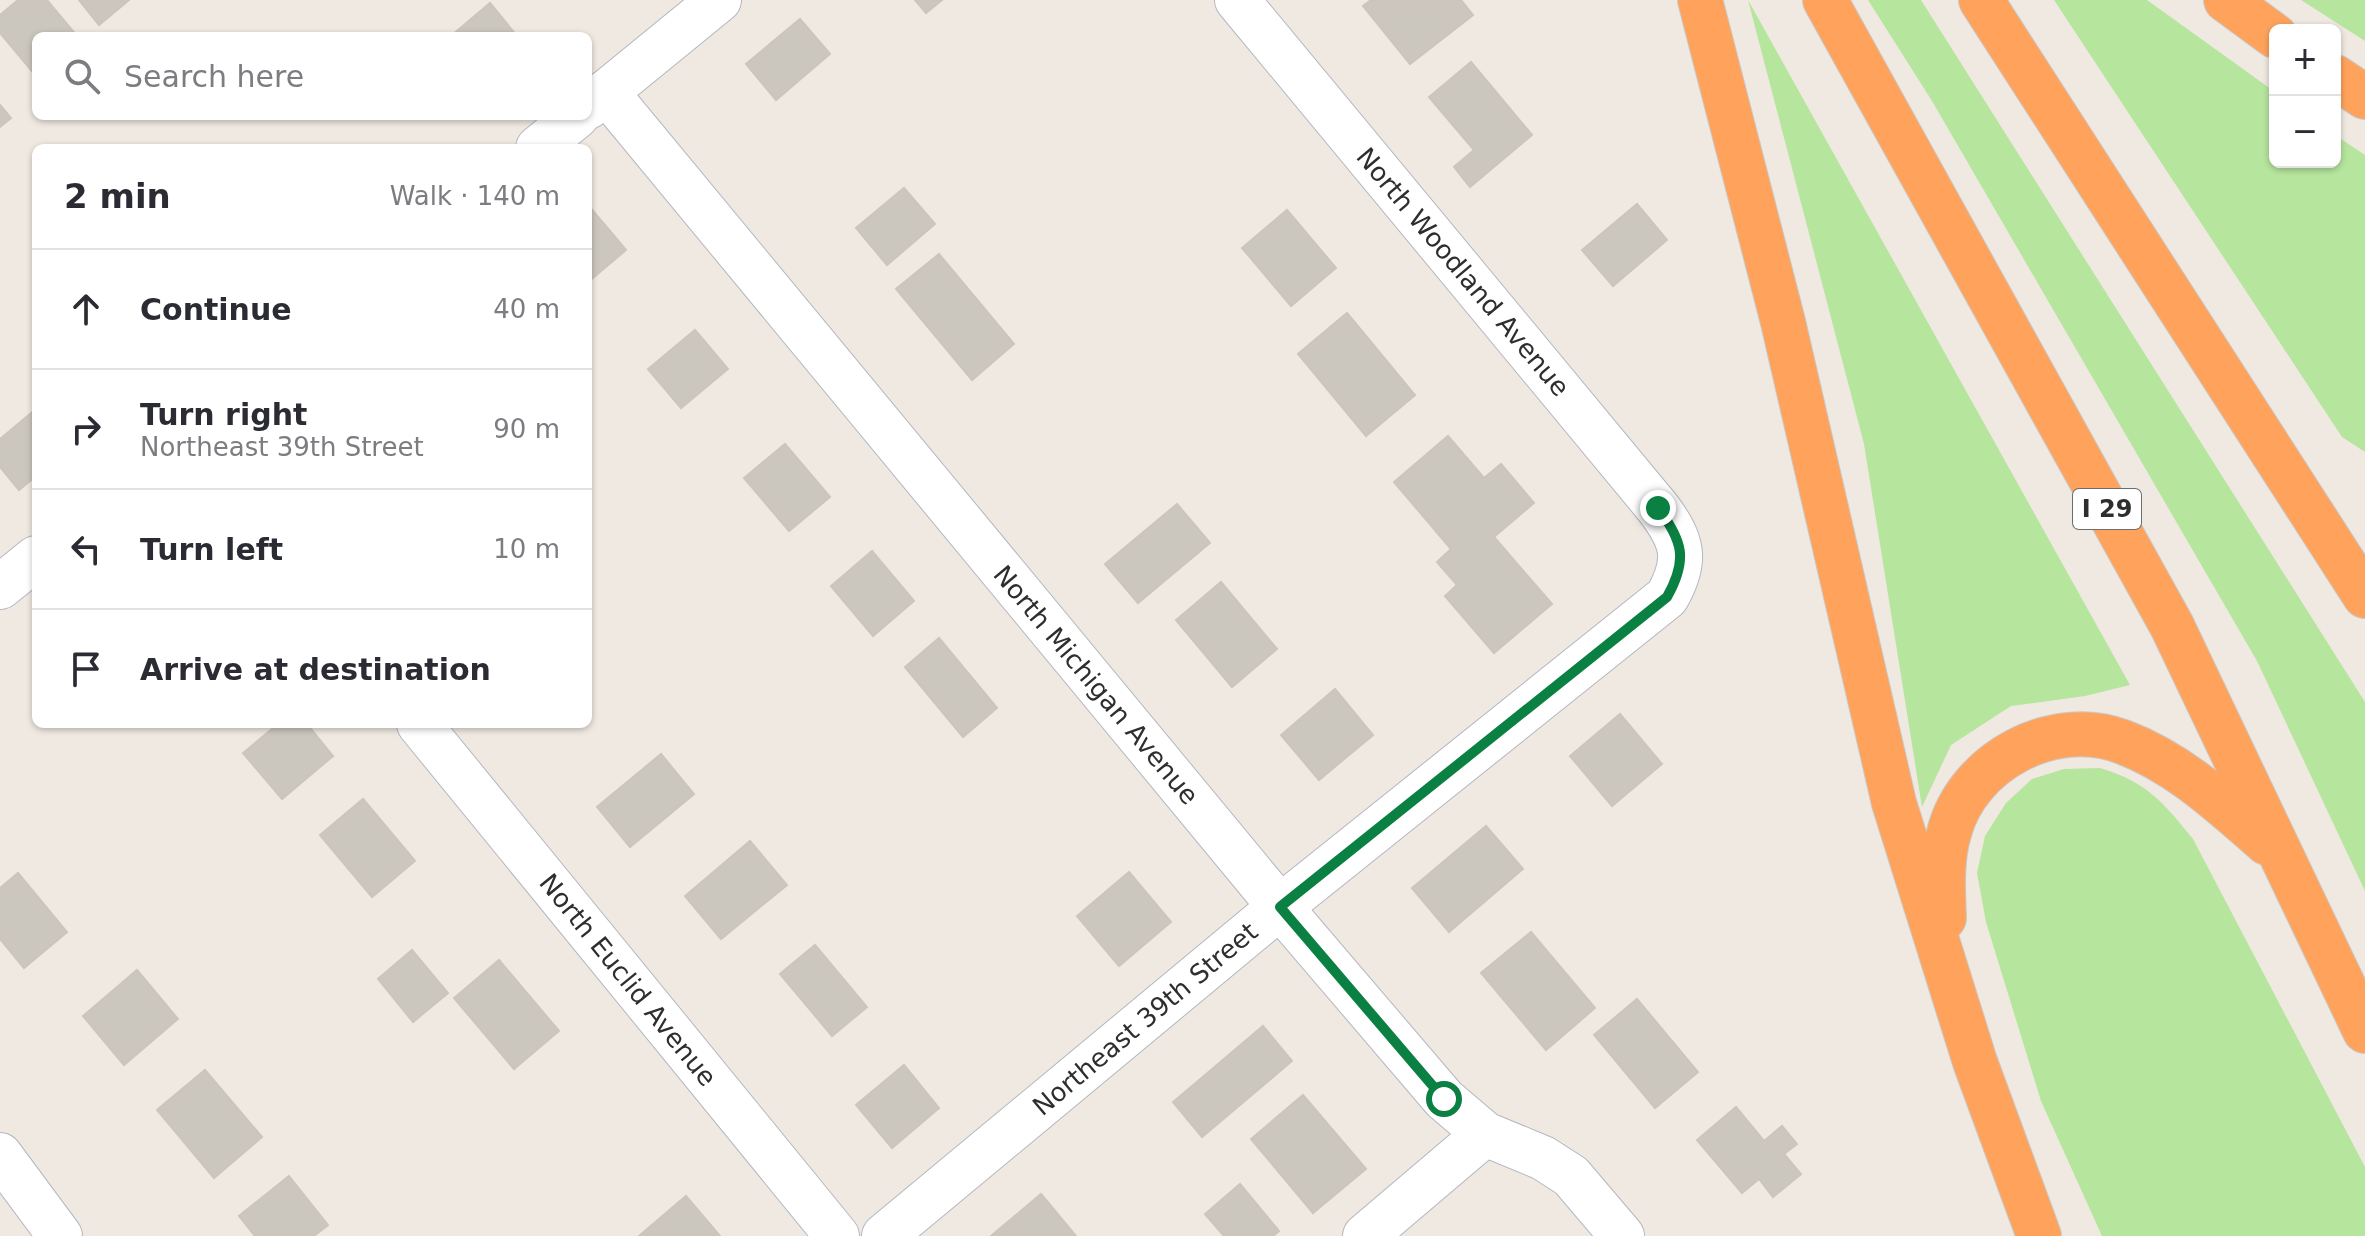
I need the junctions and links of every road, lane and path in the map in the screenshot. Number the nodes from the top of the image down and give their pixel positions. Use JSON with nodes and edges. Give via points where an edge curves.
{"nodes":[{"id":1,"x":719,"y":0,"type":"edge"},
{"id":2,"x":1237,"y":0,"type":"edge"},
{"id":3,"x":1700,"y":0,"type":"edge"},
{"id":4,"x":1825,"y":0,"type":"edge"},
{"id":5,"x":1981,"y":0,"type":"edge"},
{"id":6,"x":2226,"y":0,"type":"edge"},
{"id":7,"x":2269,"y":32,"type":"edge"},
{"id":8,"x":2341,"y":81,"type":"edge"},
{"id":9,"x":2365,"y":97,"type":"edge"},
{"id":10,"x":592,"y":103,"type":"edge"},
{"id":11,"x":592,"y":107,"type":"edge"},
{"id":12,"x":572,"y":120,"type":"edge"},
{"id":13,"x":543,"y":144,"type":"edge"},
{"id":14,"x":1680,"y":549,"type":"joint"},
{"id":15,"x":32,"y":561,"type":"edge"},
{"id":16,"x":0,"y":587,"type":"edge"},
{"id":17,"x":2365,"y":596,"type":"edge"},
{"id":18,"x":422,"y":728,"type":"edge"},
{"id":19,"x":2283,"y":857,"type":"junction"},
{"id":20,"x":1280,"y":907,"type":"junction"},
{"id":21,"x":1945,"y":961,"type":"junction"},
{"id":22,"x":2365,"y":1031,"type":"edge"},
{"id":23,"x":1485,"y":1134,"type":"junction"},
{"id":24,"x":0,"y":1155,"type":"edge"},
{"id":25,"x":60,"y":1236,"type":"edge"},
{"id":26,"x":837,"y":1236,"type":"edge"},
{"id":27,"x":884,"y":1236,"type":"edge"},
{"id":28,"x":1365,"y":1236,"type":"edge"},
{"id":29,"x":1622,"y":1236,"type":"edge"},
{"id":30,"x":2039,"y":1236,"type":"edge"}],
"edges":[{"from":1,"to":10,"type":"street"},
{"from":2,"to":14,"type":"street","name":"North Woodland Avenue","via":[[1658,508],[1674,529]]},
{"from":3,"to":21,"type":"highway","via":[[1783,322],[1894,803]]},
{"from":4,"to":19,"type":"highway","number":"I 29","via":[[2172,626]]},
{"from":5,"to":17,"type":"highway"},
{"from":6,"to":7,"type":"highway"},
{"from":8,"to":9,"type":"highway"},
{"from":11,"to":20,"type":"street","name":"North Michigan Avenue"},
{"from":12,"to":13,"type":"street"},
{"from":14,"to":20,"type":"street","name":"Northeast 39th Street","via":[[1681,572],[1667,597]]},
{"from":15,"to":16,"type":"street"},
{"from":18,"to":26,"type":"street","name":"North Euclid Avenue"},
{"from":19,"to":21,"type":"highway","via":[[2215,797],[2152,755],[2087,734],[2037,742],[1984,773],[1962,801],[1949,831],[1943,861]]},
{"from":19,"to":22,"type":"highway","number":"I 29"},
{"from":20,"to":23,"type":"street","name":"North Michigan Avenue","via":[[1444,1099]]},
{"from":20,"to":27,"type":"street","name":"Northeast 39th Street"},
{"from":21,"to":30,"type":"highway","via":[[1975,1062]]},
{"from":23,"to":28,"type":"street"},
{"from":23,"to":29,"type":"street","name":"North Michigan Avenue","via":[[1571,1176]]},
{"from":24,"to":25,"type":"street"}]}
